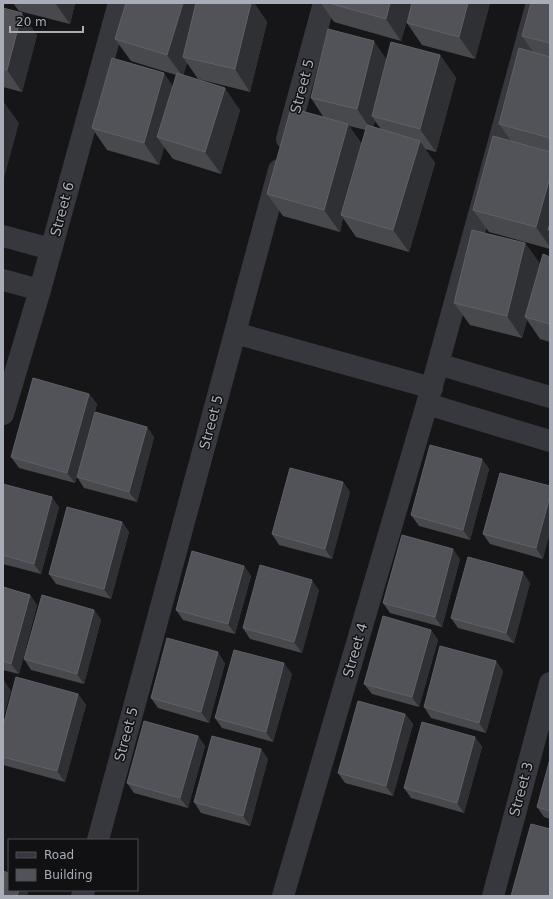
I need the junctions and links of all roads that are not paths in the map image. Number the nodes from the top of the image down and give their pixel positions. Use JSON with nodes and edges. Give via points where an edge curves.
{"nodes":[{"id":1,"x":119,"y":3,"type":"edge"},
{"id":2,"x":324,"y":3,"type":"edge"},
{"id":3,"x":537,"y":3,"type":"edge"},
{"id":4,"x":3,"y":236,"type":"edge"},
{"id":5,"x":51,"y":249,"type":"junction"},
{"id":6,"x":3,"y":280,"type":"edge"},
{"id":7,"x":40,"y":290,"type":"junction"},
{"id":8,"x":235,"y":333,"type":"junction"},
{"id":9,"x":438,"y":364,"type":"junction"},
{"id":10,"x":429,"y":396,"type":"junction"},
{"id":11,"x":550,"y":397,"type":"edge"},
{"id":12,"x":3,"y":414,"type":"edge"},
{"id":13,"x":550,"y":441,"type":"edge"},
{"id":14,"x":550,"y":683,"type":"edge"},
{"id":15,"x":98,"y":839,"type":"edge"},
{"id":16,"x":283,"y":896,"type":"edge"},
{"id":17,"x":493,"y":896,"type":"edge"}],
"edges":[{"from":1,"to":5,"type":"street","name":"Street 6"},
{"from":2,"to":8,"type":"street","name":"Street 5"},
{"from":3,"to":9,"type":"street","name":"Street 4"},
{"from":4,"to":5,"type":"street"},
{"from":5,"to":7,"type":"street","name":"Street 6"},
{"from":6,"to":7,"type":"street"},
{"from":7,"to":12,"type":"street","name":"Street 6"},
{"from":8,"to":10,"type":"street"},
{"from":8,"to":15,"type":"street","name":"Street 5"},
{"from":9,"to":10,"type":"street","name":"Street 4"},
{"from":9,"to":11,"type":"street"},
{"from":10,"to":13,"type":"street"},
{"from":10,"to":16,"type":"street","name":"Street 4"},
{"from":14,"to":17,"type":"street","name":"Street 3"}]}
